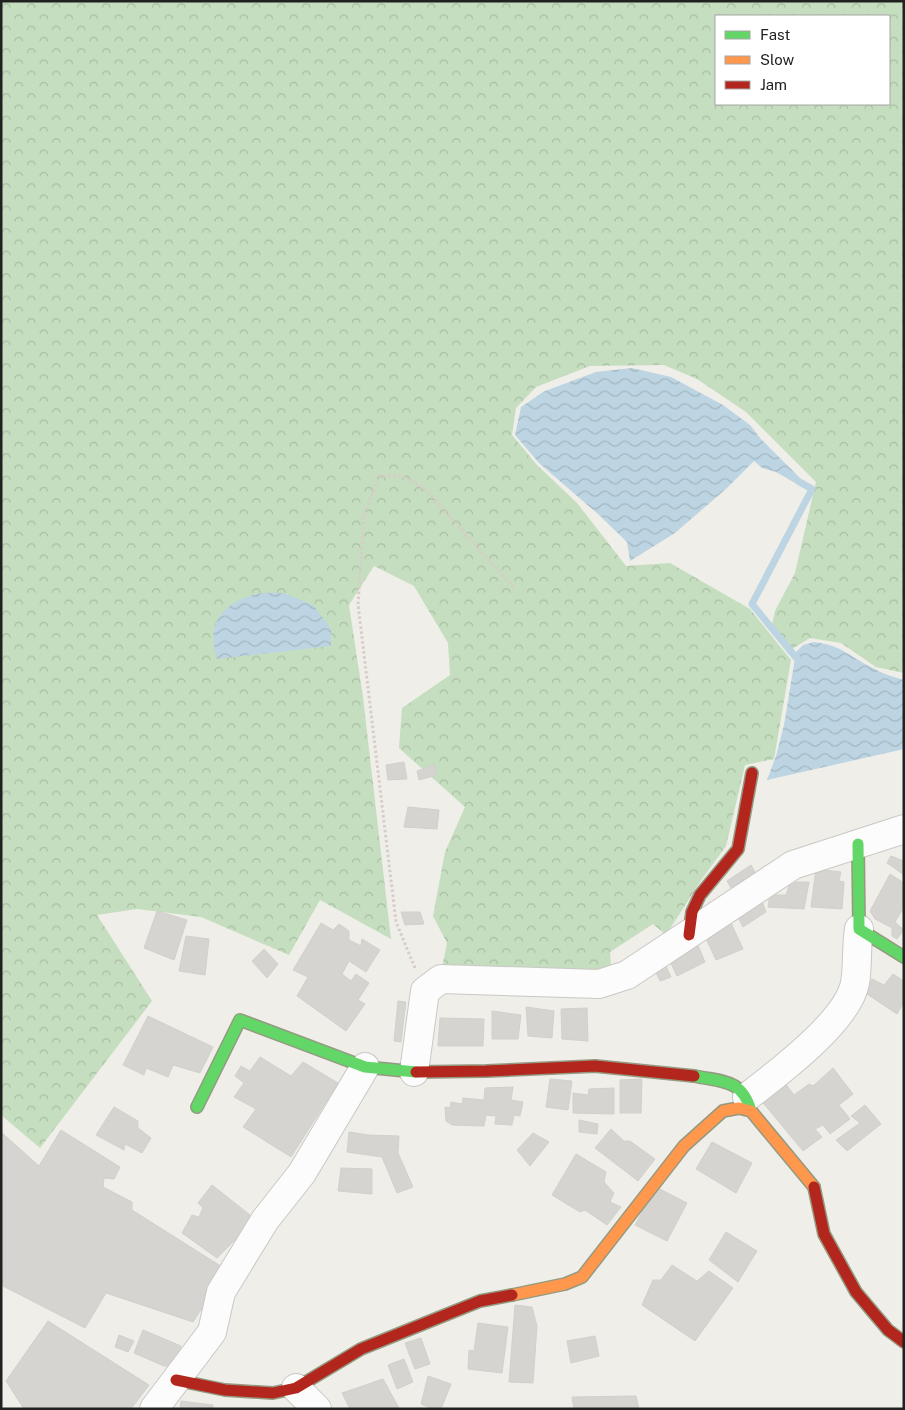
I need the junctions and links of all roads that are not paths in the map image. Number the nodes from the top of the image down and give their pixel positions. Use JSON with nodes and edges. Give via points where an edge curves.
{"nodes":[{"id":1,"x":752,"y":773,"type":"dead end"},
{"id":2,"x":904,"y":829,"type":"edge"},
{"id":3,"x":858,"y":844,"type":"junction"},
{"id":4,"x":859,"y":929,"type":"junction"},
{"id":5,"x":689,"y":935,"type":"junction"},
{"id":6,"x":904,"y":957,"type":"edge"},
{"id":7,"x":365,"y":1067,"type":"junction"},
{"id":8,"x":414,"y":1072,"type":"junction"},
{"id":9,"x":749,"y":1104,"type":"junction"},
{"id":10,"x":197,"y":1107,"type":"dead end"},
{"id":11,"x":904,"y":1342,"type":"edge"},
{"id":12,"x":176,"y":1380,"type":"junction"},
{"id":13,"x":296,"y":1388,"type":"junction"},
{"id":14,"x":154,"y":1409,"type":"edge"},
{"id":15,"x":318,"y":1409,"type":"edge"}],
"edges":[{"from":1,"to":5,"type":"street","via":[[738,849],[700,895],[692,912]]},
{"from":2,"to":3,"type":"street"},
{"from":3,"to":4,"type":"street"},
{"from":3,"to":5,"type":"street","via":[[793,865]]},
{"from":4,"to":6,"type":"street"},
{"from":4,"to":9,"type":"street","via":[[855,984],[849,998],[819,1037]]},
{"from":5,"to":8,"type":"street","via":[[627,975],[599,984],[441,979],[425,991]]},
{"from":7,"to":8,"type":"street"},
{"from":7,"to":10,"type":"street","via":[[240,1020]]},
{"from":7,"to":12,"type":"street","via":[[302,1173],[265,1220],[221,1292],[212,1332]]},
{"from":8,"to":9,"type":"street","via":[[595,1066],[695,1076],[735,1085]]},
{"from":9,"to":11,"type":"street","via":[[815,1188],[824,1234],[856,1292],[888,1330]]},
{"from":9,"to":13,"type":"street","via":[[723,1111],[684,1146],[582,1277],[565,1284],[480,1300],[361,1349]]},
{"from":12,"to":13,"type":"street","via":[[225,1390],[273,1393]]},
{"from":12,"to":14,"type":"street"},
{"from":13,"to":15,"type":"street"}]}
